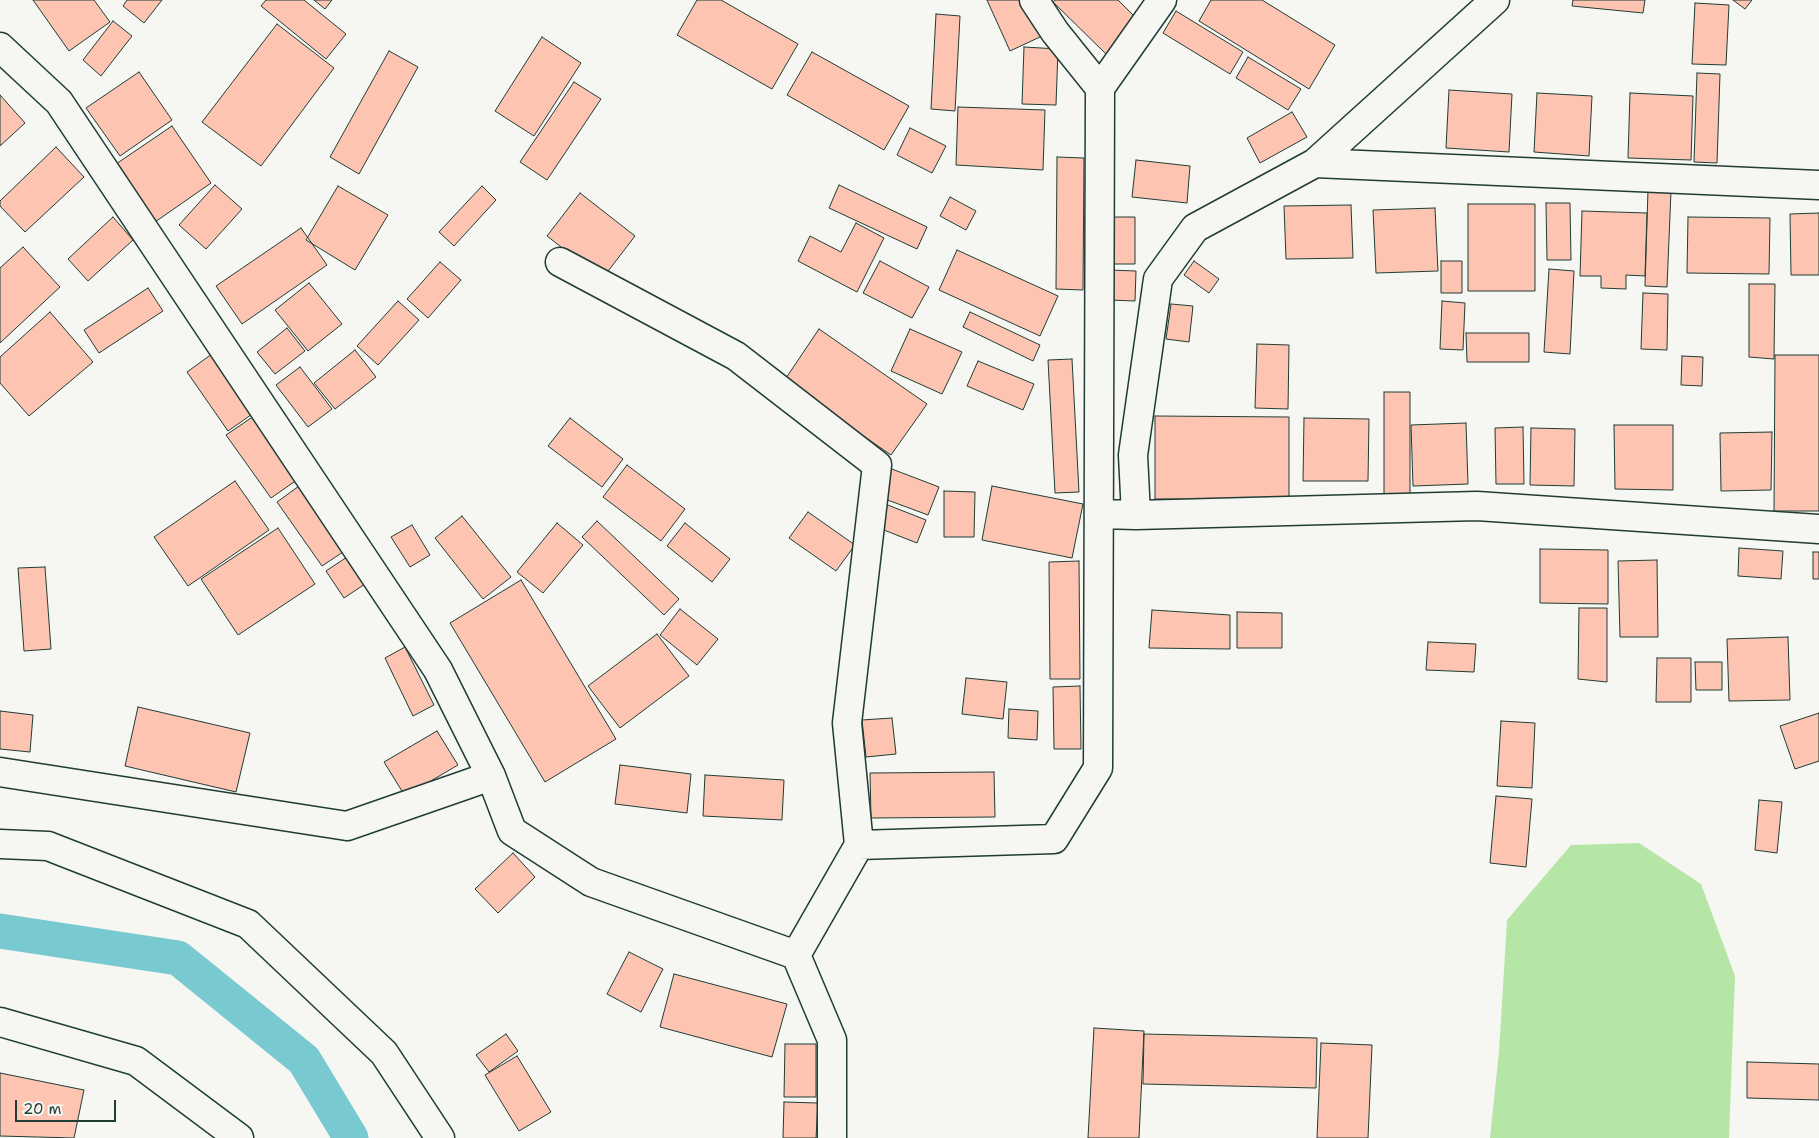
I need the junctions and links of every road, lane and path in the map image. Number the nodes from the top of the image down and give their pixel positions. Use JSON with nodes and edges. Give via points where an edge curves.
{"nodes":[{"id":1,"x":1034,"y":0,"type":"edge"},
{"id":2,"x":1162,"y":0,"type":"edge"},
{"id":3,"x":1495,"y":0,"type":"edge"},
{"id":4,"x":0,"y":48,"type":"edge"},
{"id":5,"x":1100,"y":88,"type":"junction"},
{"id":6,"x":1315,"y":163,"type":"junction"},
{"id":7,"x":1819,"y":185,"type":"edge"},
{"id":8,"x":560,"y":262,"type":"dead end"},
{"id":9,"x":1100,"y":514,"type":"junction"},
{"id":10,"x":1136,"y":515,"type":"junction"},
{"id":11,"x":1819,"y":529,"type":"edge"},
{"id":12,"x":0,"y":772,"type":"edge"},
{"id":13,"x":491,"y":776,"type":"junction"},
{"id":14,"x":0,"y":844,"type":"edge"},
{"id":15,"x":858,"y":845,"type":"junction"},
{"id":16,"x":796,"y":956,"type":"junction"},
{"id":17,"x":0,"y":1022,"type":"edge"},
{"id":18,"x":239,"y":1138,"type":"edge"},
{"id":19,"x":440,"y":1138,"type":"edge"},
{"id":20,"x":832,"y":1138,"type":"edge"}],
"edges":[{"from":1,"to":5,"type":"street"},
{"from":2,"to":5,"type":"street"},
{"from":3,"to":6,"type":"street"},
{"from":4,"to":13,"type":"street","via":[[60,102],[438,670]]},
{"from":5,"to":9,"type":"street"},
{"from":6,"to":7,"type":"street"},
{"from":6,"to":10,"type":"street","via":[[1195,228],[1158,279],[1133,455]]},
{"from":8,"to":15,"type":"street","via":[[736,356],[876,465],[847,723]]},
{"from":9,"to":10,"type":"street"},
{"from":9,"to":15,"type":"street","via":[[1098,768],[1054,838]]},
{"from":10,"to":11,"type":"street","via":[[1477,506]]},
{"from":12,"to":13,"type":"street","via":[[347,826]]},
{"from":13,"to":16,"type":"street","via":[[512,830],[592,882]]},
{"from":14,"to":19,"type":"street","via":[[48,846],[248,924],[384,1053]]},
{"from":15,"to":16,"type":"street"},
{"from":16,"to":20,"type":"street","via":[[832,1040]]},
{"from":17,"to":18,"type":"street","via":[[136,1061]]}]}
